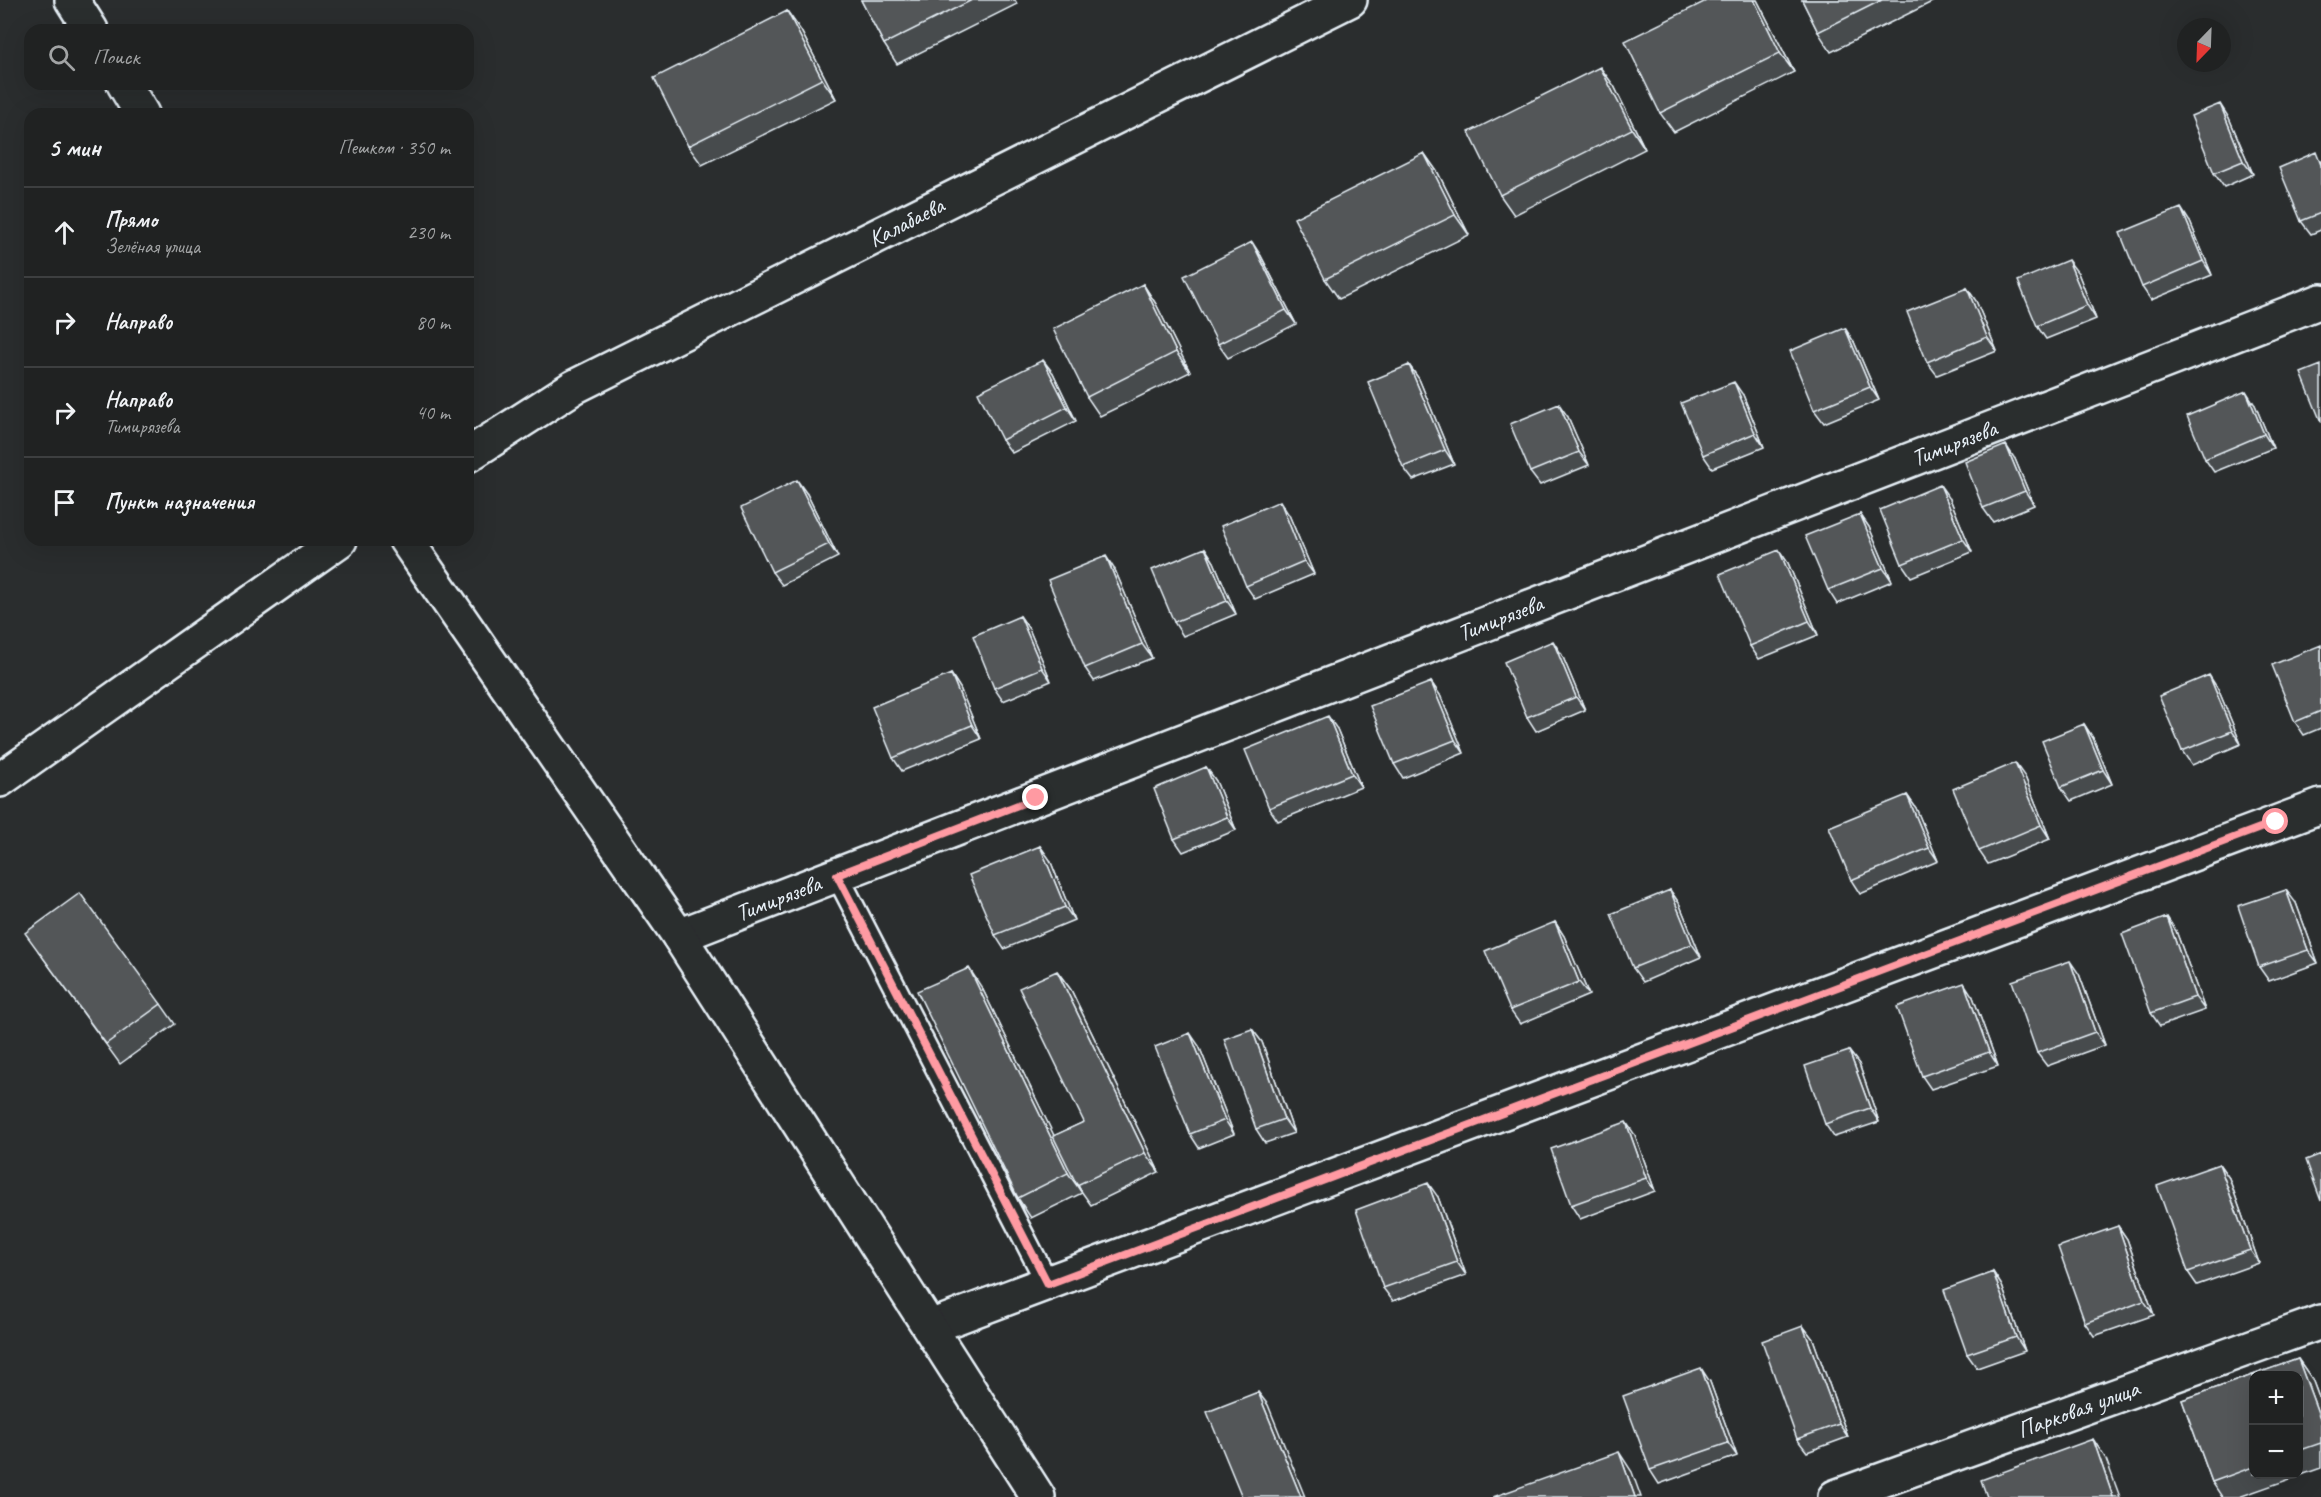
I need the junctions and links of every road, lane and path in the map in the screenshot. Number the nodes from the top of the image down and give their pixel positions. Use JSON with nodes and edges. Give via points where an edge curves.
{"nodes":[{"id":1,"x":1350,"y":0,"type":"edge"},
{"id":2,"x":128,"y":90,"type":"edge"},
{"id":3,"x":138,"y":108,"type":"edge"},
{"id":4,"x":2321,"y":301,"type":"edge"},
{"id":5,"x":474,"y":451,"type":"edge"},
{"id":6,"x":332,"y":546,"type":"edge"},
{"id":7,"x":410,"y":546,"type":"edge"},
{"id":8,"x":0,"y":780,"type":"edge"},
{"id":9,"x":2321,"y":806,"type":"edge"},
{"id":10,"x":837,"y":875,"type":"junction"},
{"id":11,"x":680,"y":936,"type":"junction"},
{"id":12,"x":1048,"y":1284,"type":"junction"},
{"id":13,"x":2321,"y":1322,"type":"edge"},
{"id":14,"x":930,"y":1327,"type":"junction"},
{"id":15,"x":1038,"y":1497,"type":"edge"},
{"id":16,"x":1835,"y":1497,"type":"edge"}],
"edges":[{"from":1,"to":5,"type":"main road","name":"Калабаева","via":[[574,387]]},
{"from":2,"to":3,"type":"main road"},
{"from":4,"to":10,"type":"main road","name":"Тимирязева"},
{"from":6,"to":8,"type":"main road"},
{"from":7,"to":11,"type":"main road"},
{"from":9,"to":12,"type":"main road"},
{"from":10,"to":11,"type":"main road","name":"Тимирязева"},
{"from":10,"to":12,"type":"lane"},
{"from":11,"to":14,"type":"main road"},
{"from":12,"to":14,"type":"main road"},
{"from":13,"to":16,"type":"main road","name":"Парковая улица"},
{"from":14,"to":15,"type":"main road"}]}
